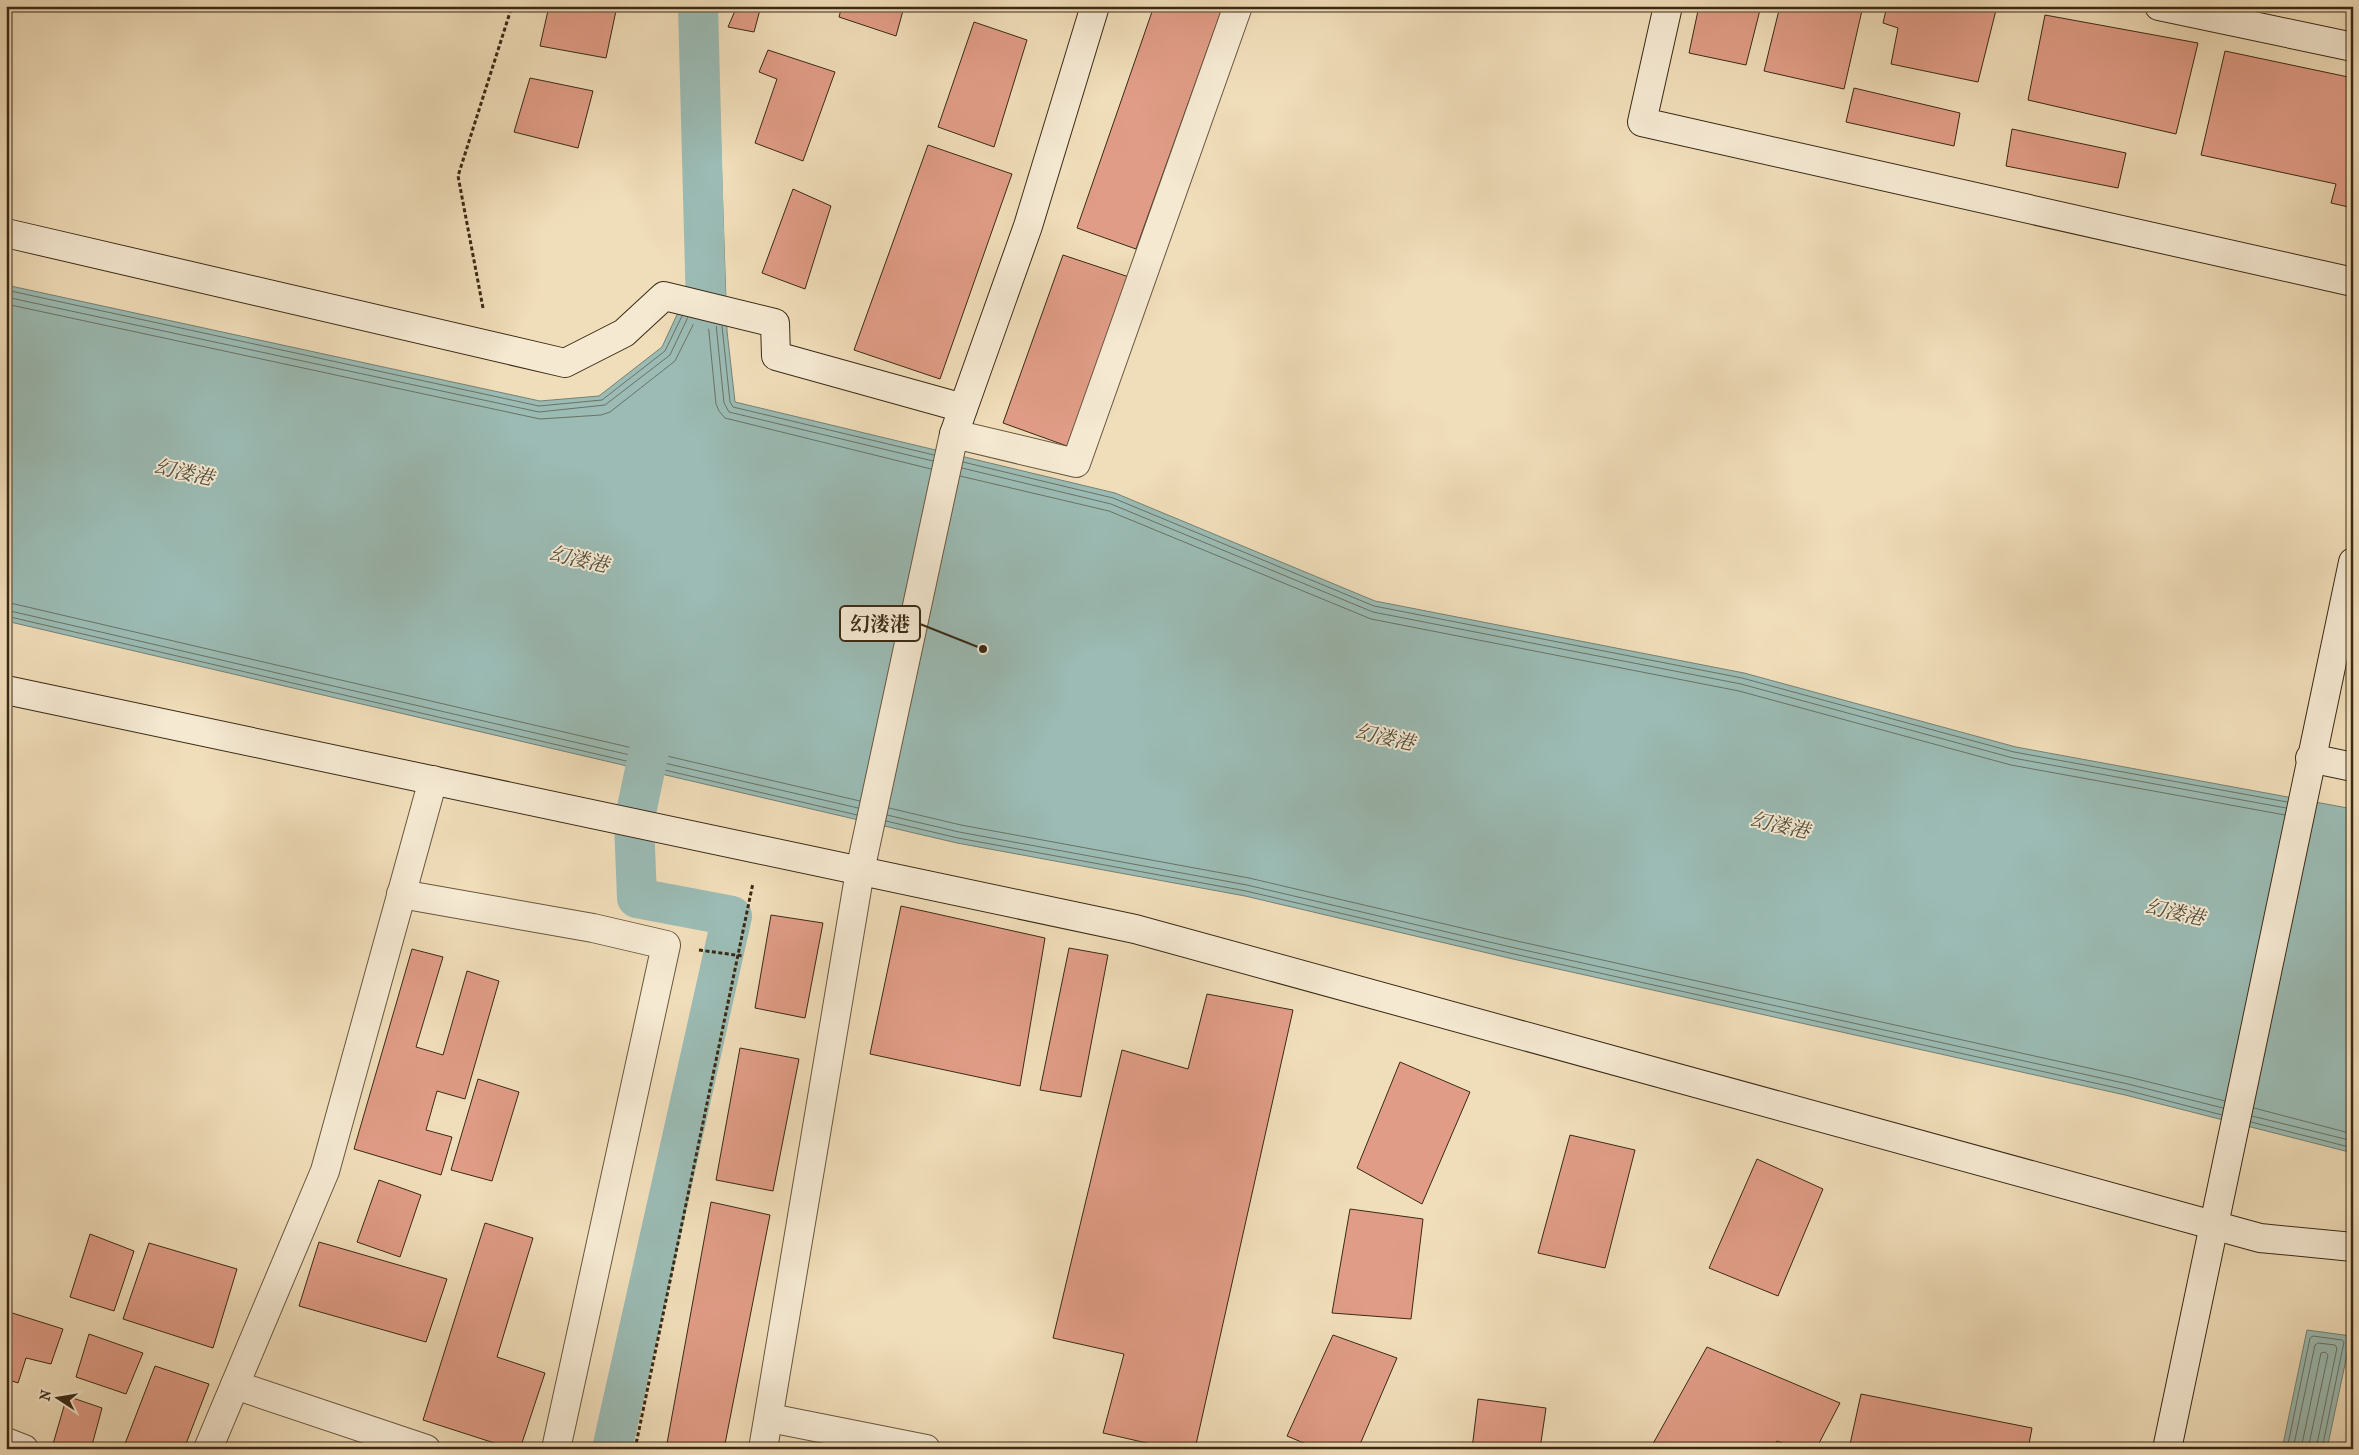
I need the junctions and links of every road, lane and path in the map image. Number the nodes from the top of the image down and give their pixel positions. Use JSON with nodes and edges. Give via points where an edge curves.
{"nodes":[{"id":1,"x":512,"y":6,"type":"edge"},
{"id":2,"x":1095,"y":6,"type":"edge"},
{"id":3,"x":1238,"y":6,"type":"edge"},
{"id":4,"x":1668,"y":6,"type":"edge"},
{"id":5,"x":2159,"y":6,"type":"edge"},
{"id":6,"x":2353,"y":48,"type":"edge"},
{"id":7,"x":6,"y":233,"type":"edge"},
{"id":8,"x":2353,"y":282,"type":"edge"},
{"id":9,"x":490,"y":346,"type":"junction"},
{"id":10,"x":963,"y":408,"type":"junction"},
{"id":11,"x":954,"y":434,"type":"junction"},
{"id":12,"x":2353,"y":562,"type":"edge"},
{"id":13,"x":6,"y":690,"type":"edge"},
{"id":14,"x":2310,"y":758,"type":"junction"},
{"id":15,"x":2353,"y":767,"type":"edge"},
{"id":16,"x":433,"y":780,"type":"junction"},
{"id":17,"x":860,"y":871,"type":"junction"},
{"id":18,"x":755,"y":875,"type":"dead end"},
{"id":19,"x":401,"y":894,"type":"junction"},
{"id":20,"x":666,"y":945,"type":"junction"},
{"id":21,"x":738,"y":956,"type":"junction"},
{"id":22,"x":743,"y":956,"type":"dead end"},
{"id":23,"x":2214,"y":1226,"type":"junction"},
{"id":24,"x":2353,"y":1247,"type":"edge"},
{"id":25,"x":235,"y":1385,"type":"junction"},
{"id":26,"x":770,"y":1418,"type":"junction"},
{"id":27,"x":6,"y":1442,"type":"edge"},
{"id":28,"x":24,"y":1449,"type":"edge"},
{"id":29,"x":208,"y":1449,"type":"edge"},
{"id":30,"x":426,"y":1449,"type":"edge"},
{"id":31,"x":556,"y":1449,"type":"edge"},
{"id":32,"x":635,"y":1449,"type":"edge"},
{"id":33,"x":764,"y":1449,"type":"edge"},
{"id":34,"x":926,"y":1449,"type":"edge"},
{"id":35,"x":2167,"y":1449,"type":"edge"}],
"edges":[{"from":1,"to":9,"type":"path","via":[[458,176]]},
{"from":2,"to":10,"type":"street","via":[[1028,226]]},
{"from":3,"to":11,"type":"street","via":[[1076,462]]},
{"from":4,"to":8,"type":"street","via":[[1642,122]]},
{"from":5,"to":6,"type":"street"},
{"from":7,"to":9,"type":"street"},
{"from":9,"to":10,"type":"street","via":[[565,364],[624,333],[664,296],[775,323],[776,356]]},
{"from":10,"to":11,"type":"street"},
{"from":11,"to":17,"type":"street"},
{"from":12,"to":14,"type":"street"},
{"from":13,"to":16,"type":"street"},
{"from":14,"to":15,"type":"street"},
{"from":14,"to":23,"type":"street"},
{"from":16,"to":17,"type":"street"},
{"from":16,"to":19,"type":"street"},
{"from":17,"to":23,"type":"street","via":[[1135,929]]},
{"from":17,"to":26,"type":"street"},
{"from":18,"to":21,"type":"path"},
{"from":19,"to":20,"type":"street","via":[[593,928]]},
{"from":19,"to":25,"type":"street","via":[[325,1171]]},
{"from":20,"to":21,"type":"path"},
{"from":20,"to":31,"type":"street"},
{"from":21,"to":22,"type":"path"},
{"from":21,"to":32,"type":"path"},
{"from":23,"to":24,"type":"street","via":[[2260,1238]]},
{"from":23,"to":35,"type":"street"},
{"from":25,"to":29,"type":"street"},
{"from":25,"to":30,"type":"street"},
{"from":26,"to":33,"type":"street"},
{"from":26,"to":34,"type":"street"},
{"from":27,"to":28,"type":"street"}]}
